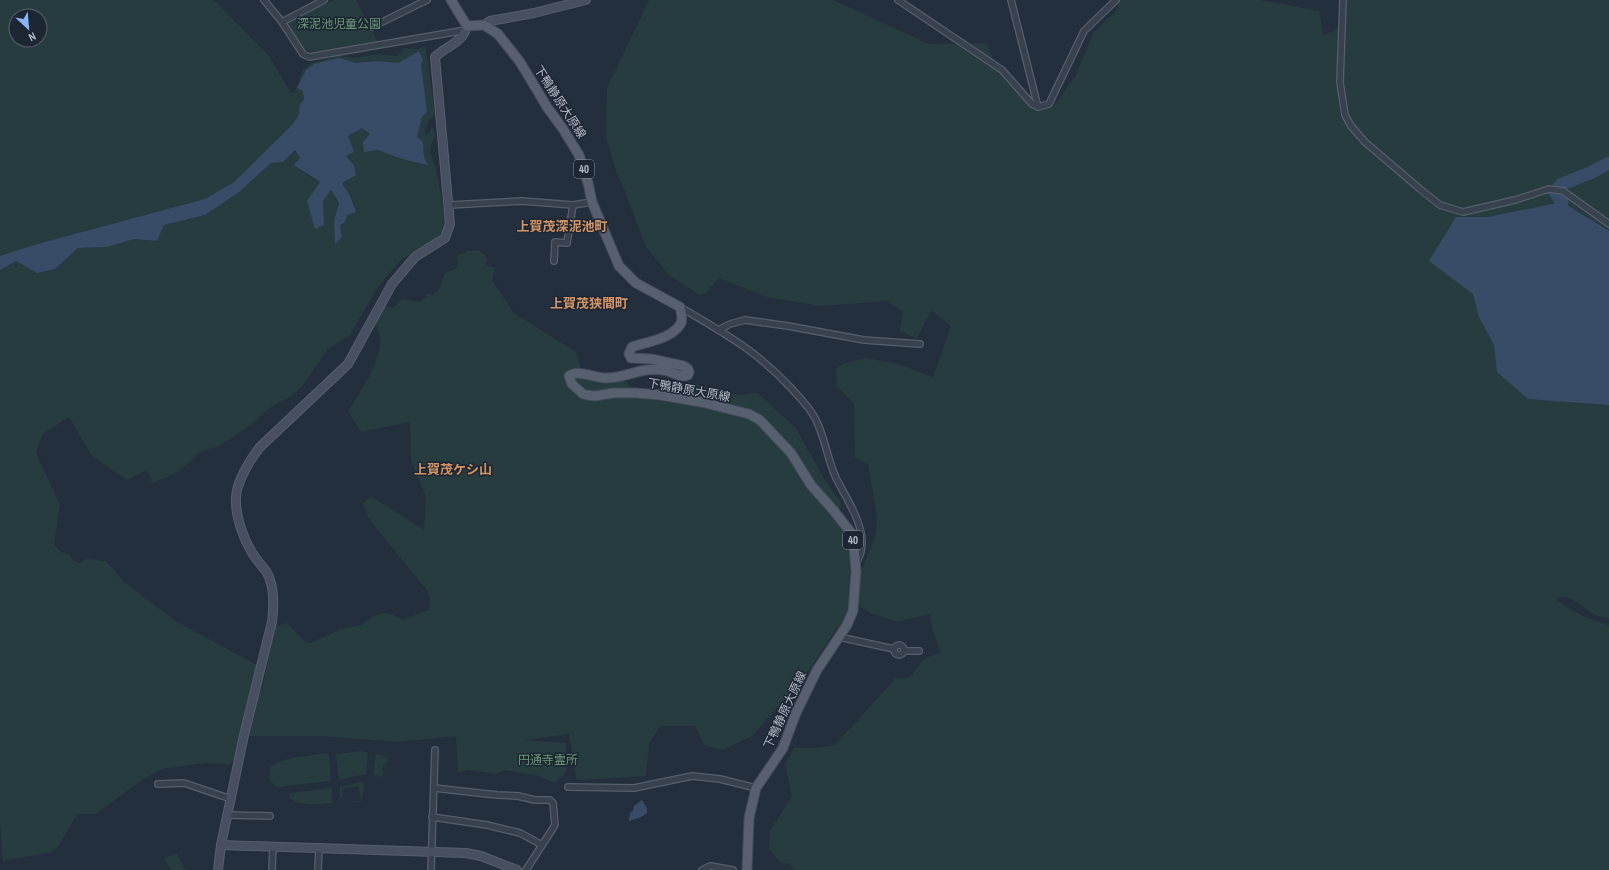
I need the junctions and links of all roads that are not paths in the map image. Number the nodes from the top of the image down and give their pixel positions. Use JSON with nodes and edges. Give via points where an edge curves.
{"nodes":[{"id":1,"x":264,"y":0,"type":"edge"},
{"id":2,"x":324,"y":0,"type":"edge"},
{"id":3,"x":427,"y":0,"type":"edge"},
{"id":4,"x":451,"y":0,"type":"edge"},
{"id":5,"x":586,"y":0,"type":"edge"},
{"id":6,"x":898,"y":0,"type":"edge"},
{"id":7,"x":1011,"y":0,"type":"edge"},
{"id":8,"x":1116,"y":0,"type":"edge"},
{"id":9,"x":1343,"y":0,"type":"edge"},
{"id":10,"x":282,"y":22,"type":"junction"},
{"id":11,"x":372,"y":26,"type":"dead end"},
{"id":12,"x":484,"y":26,"type":"junction"},
{"id":13,"x":467,"y":28,"type":"junction"},
{"id":14,"x":1038,"y":107,"type":"junction"},
{"id":15,"x":592,"y":202,"type":"junction"},
{"id":16,"x":449,"y":205,"type":"junction"},
{"id":17,"x":574,"y":205,"type":"junction"},
{"id":18,"x":1609,"y":224,"type":"edge"},
{"id":19,"x":554,"y":261,"type":"dead end"},
{"id":20,"x":680,"y":307,"type":"junction"},
{"id":21,"x":719,"y":330,"type":"junction"},
{"id":22,"x":920,"y":344,"type":"dead end"},
{"id":23,"x":856,"y":565,"type":"junction"},
{"id":24,"x":839,"y":637,"type":"junction"},
{"id":25,"x":919,"y":651,"type":"dead end"},
{"id":26,"x":435,"y":750,"type":"dead end"},
{"id":27,"x":158,"y":784,"type":"dead end"},
{"id":28,"x":568,"y":787,"type":"dead end"},
{"id":29,"x":434,"y":788,"type":"junction"},
{"id":30,"x":756,"y":788,"type":"junction"},
{"id":31,"x":231,"y":799,"type":"junction"},
{"id":32,"x":228,"y":815,"type":"junction"},
{"id":33,"x":270,"y":816,"type":"dead end"},
{"id":34,"x":432,"y":817,"type":"junction"},
{"id":35,"x":221,"y":845,"type":"junction"},
{"id":36,"x":542,"y":845,"type":"junction"},
{"id":37,"x":273,"y":846,"type":"junction"},
{"id":38,"x":319,"y":848,"type":"junction"},
{"id":39,"x":431,"y":852,"type":"junction"},
{"id":40,"x":218,"y":870,"type":"edge"},
{"id":41,"x":272,"y":870,"type":"edge"},
{"id":42,"x":318,"y":870,"type":"edge"},
{"id":43,"x":430,"y":870,"type":"edge"},
{"id":44,"x":517,"y":870,"type":"edge"},
{"id":45,"x":526,"y":870,"type":"edge"},
{"id":46,"x":702,"y":870,"type":"edge"},
{"id":47,"x":733,"y":870,"type":"edge"},
{"id":48,"x":746,"y":870,"type":"edge"}],
"edges":[{"from":1,"to":10,"type":"street"},
{"from":2,"to":10,"type":"street"},
{"from":3,"to":11,"type":"street"},
{"from":4,"to":13,"type":"main road"},
{"from":5,"to":12,"type":"street","via":[[490,21]]},
{"from":6,"to":14,"type":"street","via":[[1002,70],[1032,104]]},
{"from":7,"to":14,"type":"street"},
{"from":8,"to":14,"type":"street","via":[[1084,31],[1049,104]]},
{"from":9,"to":18,"type":"street","via":[[1340,82],[1345,115],[1365,142],[1440,205],[1451,209],[1463,212],[1475,210],[1549,189],[1563,191]]},
{"from":10,"to":13,"type":"street","via":[[303,54],[309,57]]},
{"from":12,"to":13,"type":"main road"},
{"from":12,"to":15,"type":"main road","name":"下鴨静原大原線","number":"40","via":[[498,34],[520,62],[579,155]]},
{"from":13,"to":16,"type":"street","via":[[459,41],[435,57]]},
{"from":15,"to":17,"type":"street"},
{"from":15,"to":20,"type":"main road","name":"下鴨静原大原線","number":"40","via":[[623,271],[636,283]]},
{"from":16,"to":17,"type":"street","via":[[522,201]]},
{"from":16,"to":31,"type":"street","via":[[450,224],[444,238],[424,250],[392,284],[348,364],[260,447],[249,463],[237,490],[237,517],[250,549],[267,573],[274,604]]},
{"from":17,"to":19,"type":"street","via":[[567,242],[555,242]]},
{"from":20,"to":21,"type":"street"},
{"from":20,"to":23,"type":"main road","name":"下鴨静原大原線","number":"40","via":[[681,323],[676,328],[658,340],[632,347],[629,354],[631,358],[652,359],[684,366],[690,372],[688,375],[681,376],[654,369],[610,378],[578,374],[569,376],[572,384],[587,395],[660,395],[701,402],[749,414],[760,420],[791,453],[810,485],[849,528]]},
{"from":21,"to":22,"type":"street","via":[[744,320],[864,340]]},
{"from":21,"to":23,"type":"street","via":[[756,354],[776,371],[814,416],[823,434],[834,474],[860,525],[862,550]]},
{"from":23,"to":24,"type":"main road","name":"下鴨静原大原線","number":"40","via":[[853,611]]},
{"from":24,"to":25,"type":"street","via":[[894,649],[898,655],[904,651]]},
{"from":24,"to":30,"type":"main road","name":"下鴨静原大原線","number":"40","via":[[817,670],[796,713],[785,745]]},
{"from":26,"to":29,"type":"street"},
{"from":27,"to":31,"type":"street","via":[[184,783]]},
{"from":28,"to":30,"type":"street","via":[[634,788],[692,776],[720,779]]},
{"from":29,"to":34,"type":"street"},
{"from":29,"to":36,"type":"street","via":[[550,800],[553,803],[555,825]]},
{"from":30,"to":48,"type":"main road","name":"下鴨静原大原線","number":"40","via":[[749,818]]},
{"from":31,"to":32,"type":"street"},
{"from":32,"to":33,"type":"street"},
{"from":32,"to":35,"type":"street"},
{"from":34,"to":36,"type":"street","via":[[520,833]]},
{"from":34,"to":39,"type":"street"},
{"from":35,"to":37,"type":"street"},
{"from":35,"to":40,"type":"street"},
{"from":36,"to":45,"type":"street"},
{"from":37,"to":38,"type":"street"},
{"from":37,"to":41,"type":"street"},
{"from":38,"to":39,"type":"street"},
{"from":38,"to":42,"type":"street"},
{"from":39,"to":43,"type":"street"},
{"from":39,"to":44,"type":"street","via":[[481,856]]},
{"from":46,"to":47,"type":"street","via":[[710,866]]}]}
